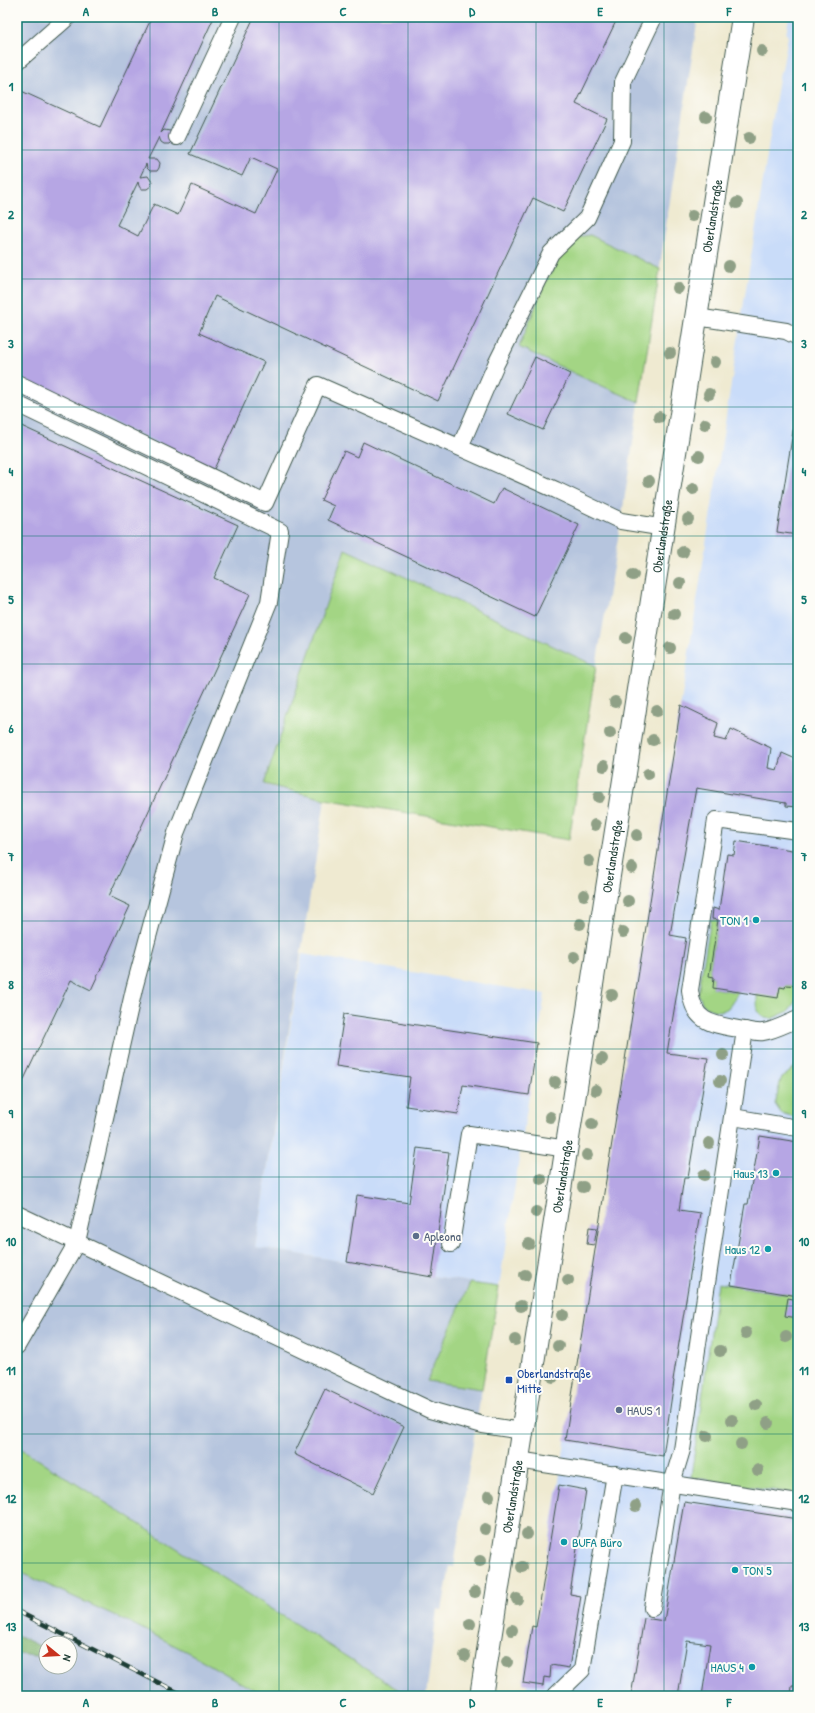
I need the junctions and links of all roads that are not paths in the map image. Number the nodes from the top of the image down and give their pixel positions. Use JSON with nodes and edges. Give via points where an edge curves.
{"nodes":[{"id":1,"x":68,"y":17,"type":"edge"},
{"id":2,"x":233,"y":17,"type":"edge"},
{"id":3,"x":654,"y":17,"type":"edge"},
{"id":4,"x":743,"y":17,"type":"edge"},
{"id":5,"x":17,"y":62,"type":"edge"},
{"id":6,"x":177,"y":137,"type":"dead end"},
{"id":7,"x":698,"y":317,"type":"junction"},
{"id":8,"x":798,"y":337,"type":"edge"},
{"id":9,"x":17,"y":383,"type":"edge"},
{"id":10,"x":17,"y":404,"type":"edge"},
{"id":11,"x":460,"y":447,"type":"junction"},
{"id":12,"x":664,"y":528,"type":"junction"},
{"id":13,"x":798,"y":831,"type":"edge"},
{"id":14,"x":798,"y":1019,"type":"edge"},
{"id":15,"x":746,"y":1030,"type":"junction"},
{"id":16,"x":733,"y":1117,"type":"junction"},
{"id":17,"x":798,"y":1128,"type":"edge"},
{"id":18,"x":567,"y":1149,"type":"junction"},
{"id":19,"x":17,"y":1214,"type":"edge"},
{"id":20,"x":77,"y":1242,"type":"junction"},
{"id":21,"x":451,"y":1244,"type":"dead end"},
{"id":22,"x":17,"y":1346,"type":"edge"},
{"id":23,"x":522,"y":1431,"type":"junction"},
{"id":24,"x":518,"y":1460,"type":"junction"},
{"id":25,"x":615,"y":1474,"type":"junction"},
{"id":26,"x":672,"y":1483,"type":"junction"},
{"id":27,"x":798,"y":1503,"type":"edge"},
{"id":28,"x":652,"y":1608,"type":"dead end"},
{"id":29,"x":481,"y":1696,"type":"edge"},
{"id":30,"x":555,"y":1696,"type":"edge"}],
"edges":[{"from":1,"to":5,"type":"lane"},
{"from":2,"to":6,"type":"lane"},
{"from":3,"to":11,"type":"lane","via":[[623,82],[622,141],[616,155],[587,218],[551,253],[496,364]]},
{"from":4,"to":7,"type":"street","name":"Oberlandstraße"},
{"from":7,"to":8,"type":"lane","via":[[786,331]]},
{"from":7,"to":12,"type":"street","name":"Oberlandstraße"},
{"from":9,"to":11,"type":"lane","via":[[265,503],[318,385]]},
{"from":10,"to":20,"type":"lane","via":[[280,531],[269,602],[176,833],[134,989]]},
{"from":11,"to":12,"type":"lane","via":[[621,521]]},
{"from":12,"to":18,"type":"street","name":"Oberlandstraße"},
{"from":13,"to":15,"type":"lane","via":[[716,820],[690,990],[691,1003],[696,1013],[707,1020],[721,1026]]},
{"from":14,"to":15,"type":"lane","via":[[762,1032]]},
{"from":15,"to":16,"type":"lane"},
{"from":16,"to":17,"type":"lane"},
{"from":16,"to":26,"type":"lane","via":[[682,1450]]},
{"from":18,"to":21,"type":"lane","via":[[469,1134]]},
{"from":18,"to":23,"type":"street","name":"Oberlandstraße"},
{"from":19,"to":20,"type":"lane"},
{"from":20,"to":22,"type":"lane"},
{"from":20,"to":23,"type":"lane","via":[[430,1410],[483,1425]]},
{"from":23,"to":24,"type":"street","name":"Oberlandstraße"},
{"from":24,"to":25,"type":"lane"},
{"from":24,"to":29,"type":"street","name":"Oberlandstraße"},
{"from":25,"to":26,"type":"lane"},
{"from":25,"to":30,"type":"lane","via":[[582,1670]]},
{"from":26,"to":27,"type":"lane"},
{"from":26,"to":28,"type":"lane"}]}
